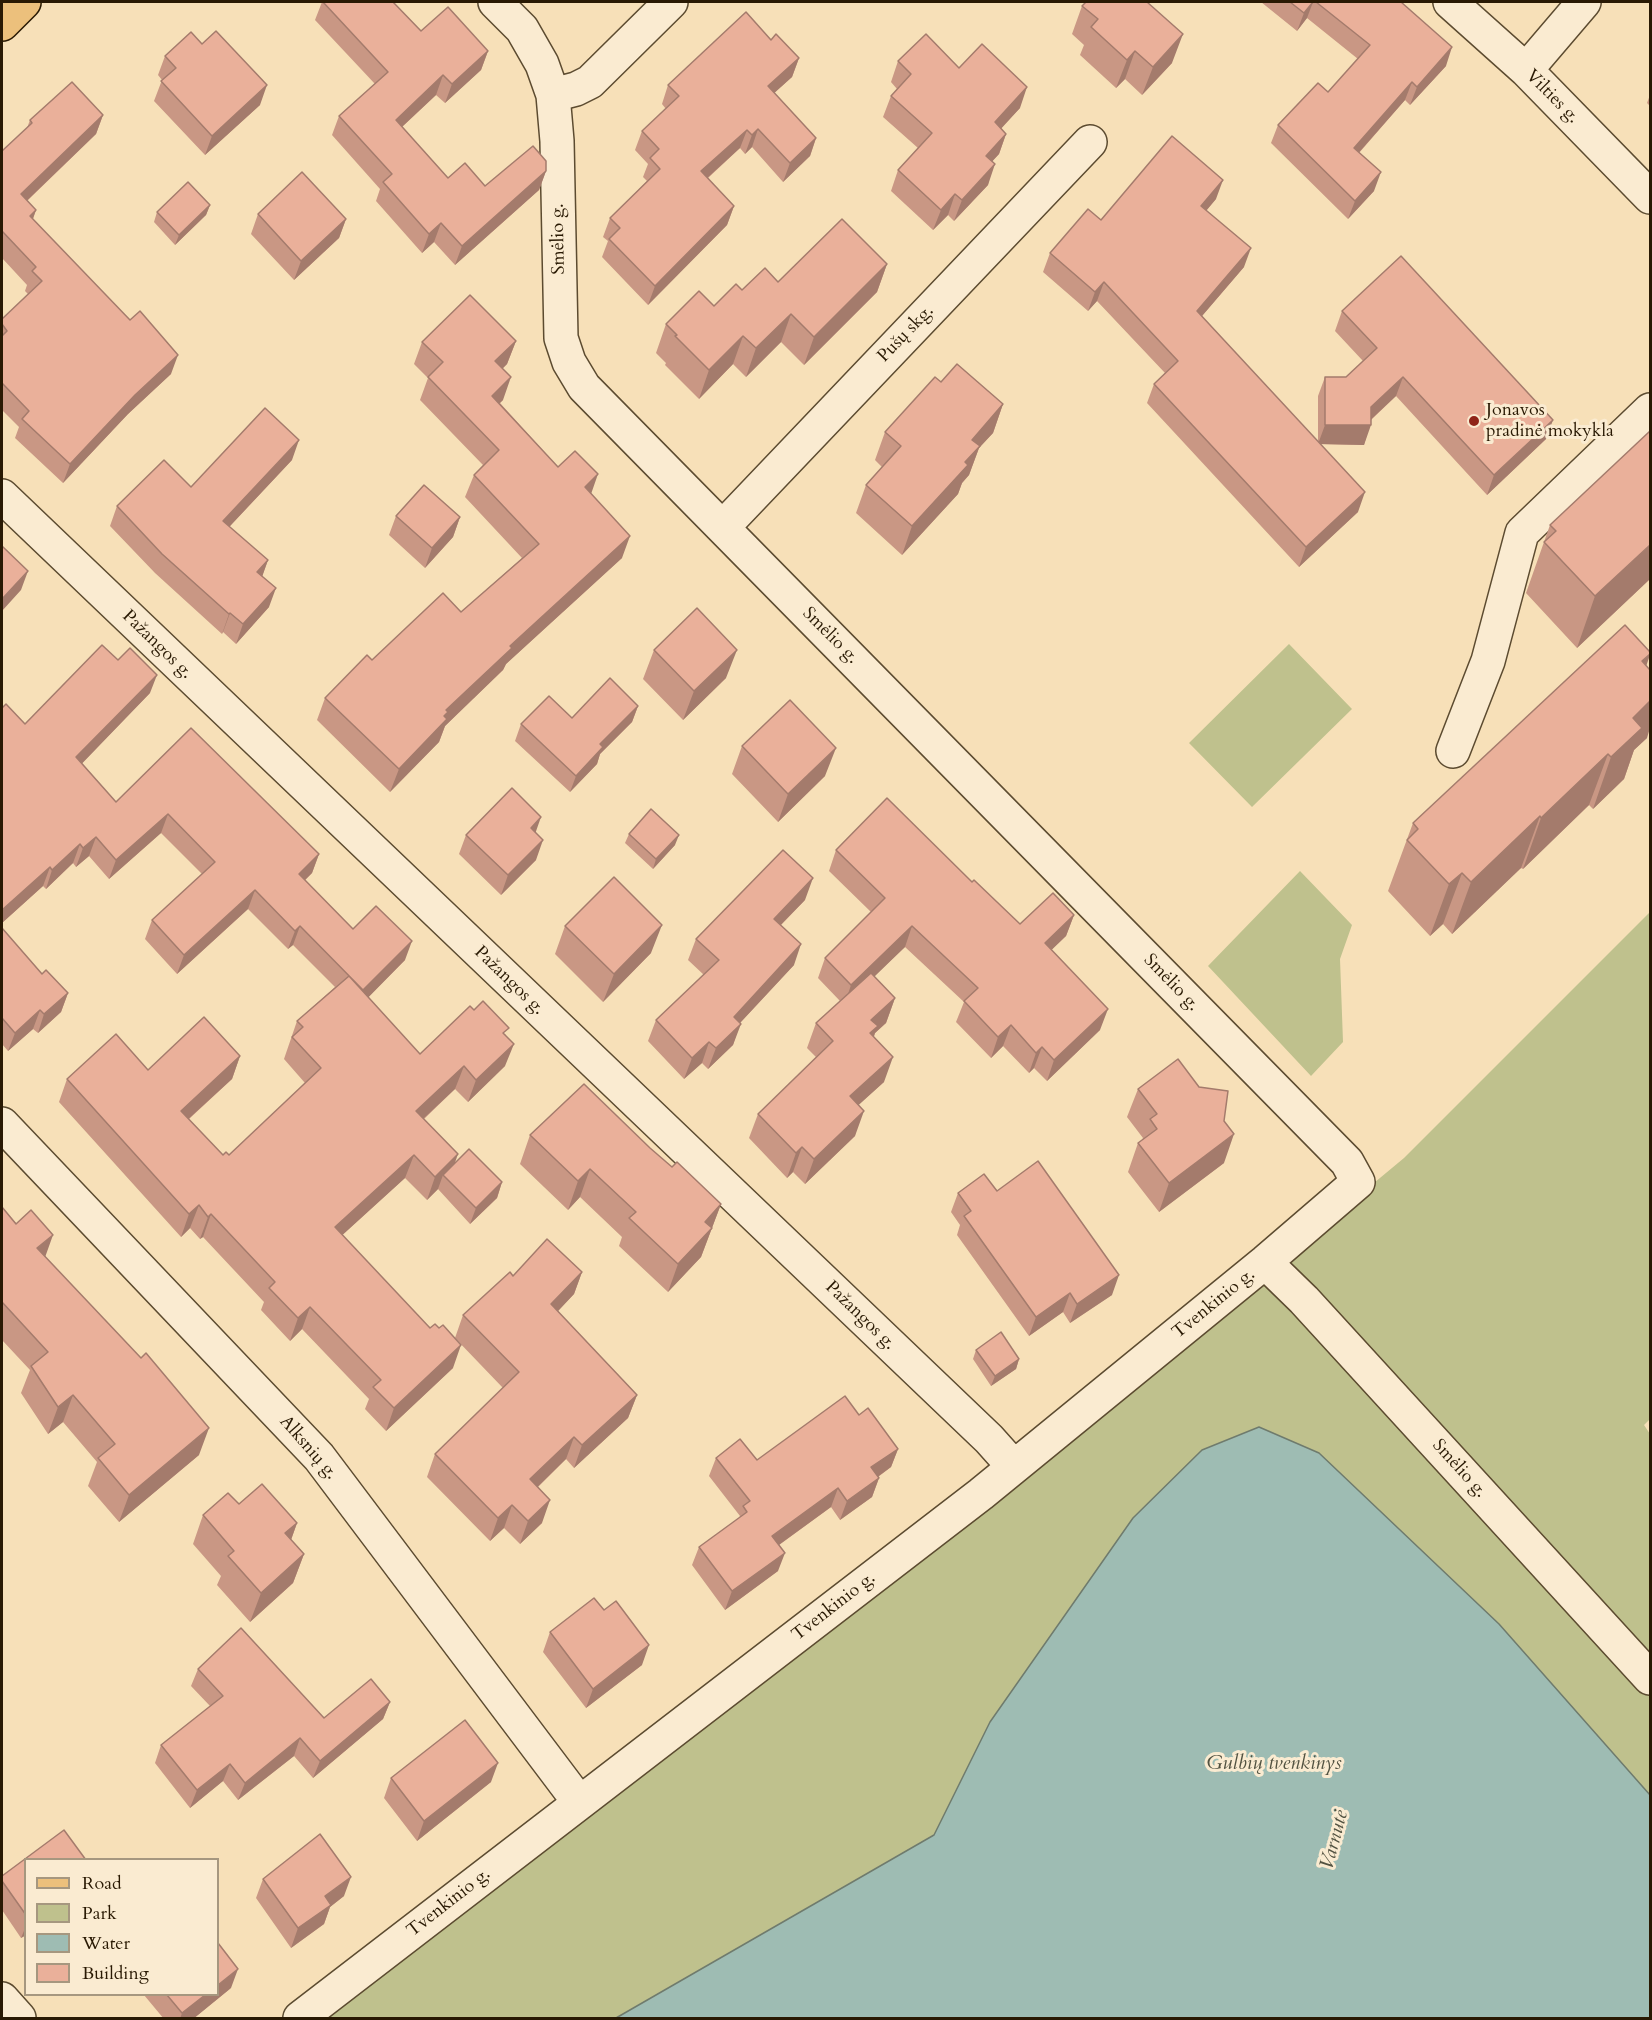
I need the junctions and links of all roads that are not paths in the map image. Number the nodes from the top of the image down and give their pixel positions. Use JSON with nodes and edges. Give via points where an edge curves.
{"nodes":[{"id":1,"x":24,"y":2,"type":"edge"},
{"id":2,"x":495,"y":2,"type":"edge"},
{"id":3,"x":671,"y":2,"type":"edge"},
{"id":4,"x":1450,"y":2,"type":"edge"},
{"id":5,"x":1584,"y":2,"type":"edge"},
{"id":6,"x":2,"y":24,"type":"edge"},
{"id":7,"x":1526,"y":69,"type":"junction"},
{"id":8,"x":553,"y":95,"type":"junction"},
{"id":9,"x":1090,"y":142,"type":"dead end"},
{"id":10,"x":1650,"y":197,"type":"edge"},
{"id":11,"x":1650,"y":410,"type":"edge"},
{"id":12,"x":2,"y":496,"type":"edge"},
{"id":13,"x":723,"y":527,"type":"junction"},
{"id":14,"x":1453,"y":751,"type":"dead end"},
{"id":15,"x":2,"y":1124,"type":"edge"},
{"id":16,"x":1358,"y":1182,"type":"joint"},
{"id":17,"x":1265,"y":1262,"type":"junction"},
{"id":18,"x":1014,"y":1467,"type":"junction"},
{"id":19,"x":1650,"y":1678,"type":"edge"},
{"id":20,"x":579,"y":1802,"type":"junction"},
{"id":21,"x":2,"y":1999,"type":"edge"},
{"id":22,"x":18,"y":2019,"type":"edge"},
{"id":23,"x":300,"y":2019,"type":"edge"}],
"edges":[{"from":1,"to":6,"type":"main road"},
{"from":2,"to":8,"type":"street","name":"Smėlio g.","via":[[522,29],[542,64]]},
{"from":3,"to":8,"type":"street","via":[[590,82]]},
{"from":4,"to":7,"type":"street","name":"Vilties g."},
{"from":5,"to":7,"type":"street"},
{"from":7,"to":10,"type":"street","name":"Vilties g."},
{"from":8,"to":13,"type":"street","name":"Smėlio g.","via":[[561,338],[569,363],[584,387]]},
{"from":9,"to":13,"type":"street","name":"Pušų skg."},
{"from":11,"to":14,"type":"street","via":[[1522,533],[1488,661]]},
{"from":12,"to":18,"type":"street","name":"Pažangos g.","via":[[981,1431]]},
{"from":13,"to":16,"type":"street","name":"Smėlio g.","via":[[1347,1162]]},
{"from":15,"to":20,"type":"street","name":"Alksnių g.","via":[[319,1457]]},
{"from":16,"to":17,"type":"street","name":"Tvenkinio g."},
{"from":17,"to":18,"type":"street","name":"Tvenkinio g."},
{"from":17,"to":19,"type":"street","name":"Smėlio g.","via":[[1312,1308]]},
{"from":18,"to":20,"type":"street","name":"Tvenkinio g."},
{"from":20,"to":23,"type":"street","name":"Tvenkinio g."},
{"from":21,"to":22,"type":"street"}]}
